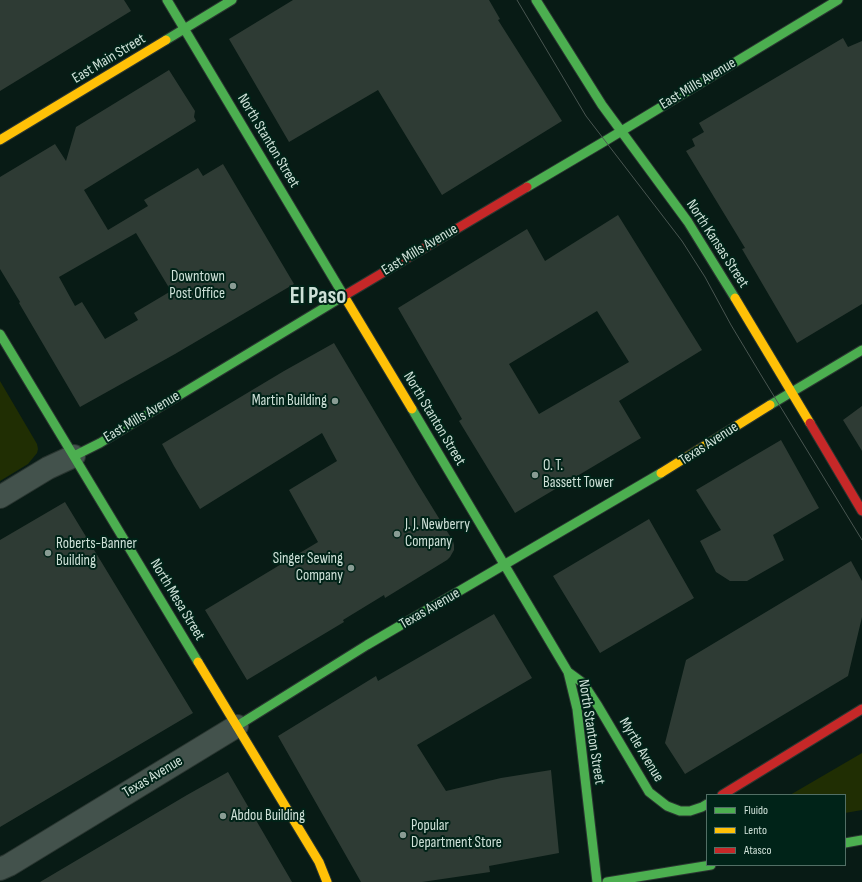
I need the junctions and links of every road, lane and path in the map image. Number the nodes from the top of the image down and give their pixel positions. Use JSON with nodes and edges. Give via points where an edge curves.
{"nodes":[{"id":1,"x":167,"y":0,"type":"edge"},
{"id":2,"x":232,"y":0,"type":"edge"},
{"id":3,"x":536,"y":0,"type":"edge"},
{"id":4,"x":838,"y":0,"type":"edge"},
{"id":5,"x":185,"y":30,"type":"junction"},
{"id":6,"x":621,"y":131,"type":"junction"},
{"id":7,"x":0,"y":140,"type":"edge"},
{"id":8,"x":344,"y":296,"type":"junction"},
{"id":9,"x":0,"y":334,"type":"edge"},
{"id":10,"x":862,"y":350,"type":"edge"},
{"id":11,"x":792,"y":392,"type":"junction"},
{"id":12,"x":74,"y":456,"type":"junction"},
{"id":13,"x":0,"y":497,"type":"edge"},
{"id":14,"x":862,"y":511,"type":"edge"},
{"id":15,"x":505,"y":565,"type":"junction"},
{"id":16,"x":568,"y":672,"type":"junction"},
{"id":17,"x":862,"y":709,"type":"edge"},
{"id":18,"x":237,"y":726,"type":"junction"},
{"id":19,"x":724,"y":794,"type":"edge"},
{"id":20,"x":706,"y":805,"type":"edge"},
{"id":21,"x":862,"y":840,"type":"edge"},
{"id":22,"x":846,"y":843,"type":"edge"},
{"id":23,"x":706,"y":866,"type":"edge"},
{"id":24,"x":0,"y":869,"type":"edge"},
{"id":25,"x":327,"y":882,"type":"edge"},
{"id":26,"x":597,"y":882,"type":"edge"},
{"id":27,"x":607,"y":882,"type":"edge"}],
"edges":[{"from":1,"to":5,"type":"street","name":"North Stanton Street"},
{"from":2,"to":5,"type":"street","name":"East Main Street"},
{"from":3,"to":6,"type":"street","name":"North Kansas Street"},
{"from":4,"to":6,"type":"street","name":"East Mills Avenue"},
{"from":5,"to":7,"type":"street","name":"East Main Street"},
{"from":5,"to":8,"type":"street","name":"North Stanton Street"},
{"from":6,"to":8,"type":"street","name":"East Mills Avenue"},
{"from":6,"to":11,"type":"street","name":"North Kansas Street","via":[[688,222]]},
{"from":8,"to":12,"type":"street","name":"East Mills Avenue","via":[[100,443]]},
{"from":8,"to":15,"type":"street","name":"North Stanton Street"},
{"from":9,"to":12,"type":"street","name":"North Mesa Street"},
{"from":10,"to":11,"type":"street","name":"Texas Avenue"},
{"from":11,"to":14,"type":"street","name":"North Kansas Street"},
{"from":11,"to":15,"type":"street","name":"Texas Avenue","via":[[672,467]]},
{"from":12,"to":13,"type":"street","name":"East Mills Avenue","via":[[48,468]]},
{"from":12,"to":18,"type":"street","name":"North Mesa Street"},
{"from":15,"to":16,"type":"street","name":"North Stanton Street"},
{"from":15,"to":18,"type":"street","name":"Texas Avenue","via":[[367,645]]},
{"from":16,"to":20,"type":"street","name":"Myrtle Avenue","via":[[583,683],[649,792],[667,806],[680,811],[690,811]]},
{"from":16,"to":26,"type":"street","name":"North Stanton Street","via":[[577,709]]},
{"from":17,"to":19,"type":"street"},
{"from":18,"to":24,"type":"street","name":"Texas Avenue"},
{"from":18,"to":25,"type":"street","name":"North Mesa Street","via":[[319,862]]},
{"from":21,"to":22,"type":"street"},
{"from":23,"to":27,"type":"street"}]}
